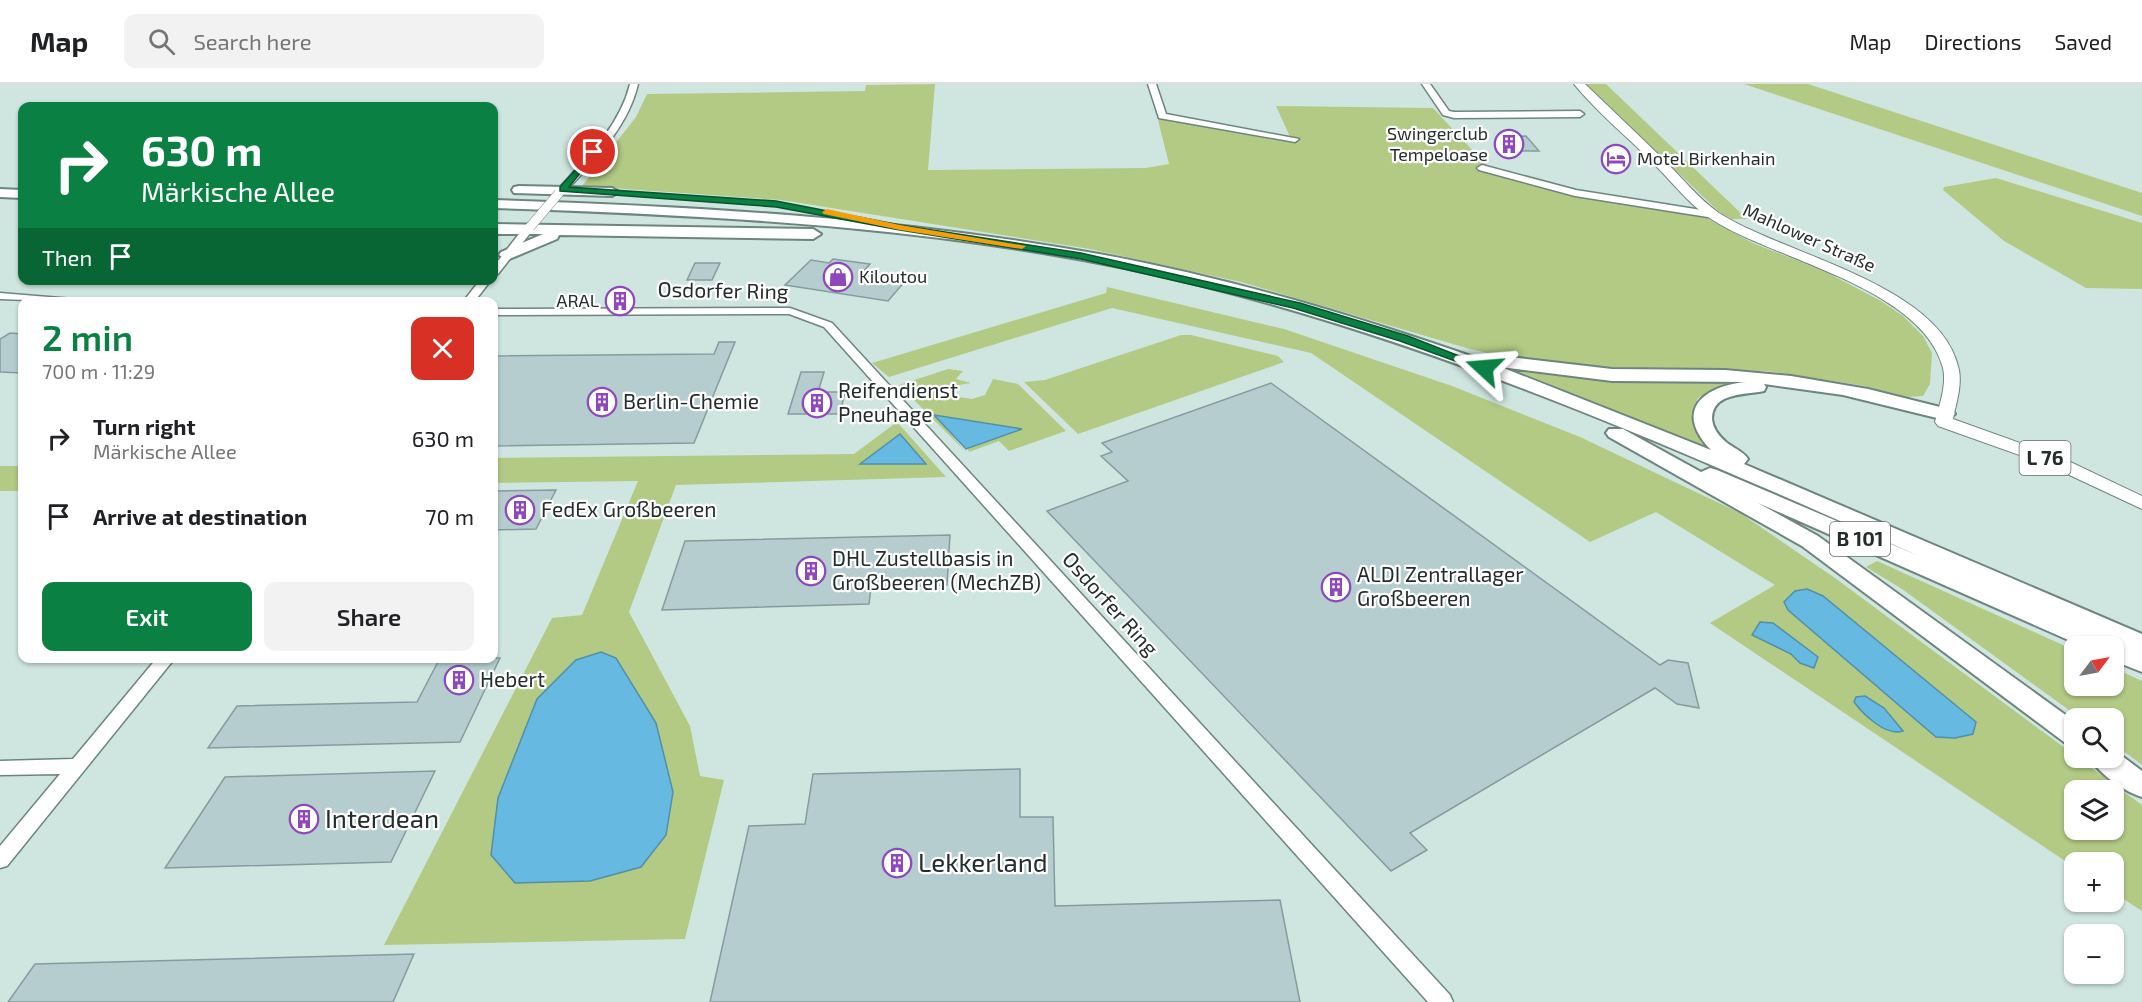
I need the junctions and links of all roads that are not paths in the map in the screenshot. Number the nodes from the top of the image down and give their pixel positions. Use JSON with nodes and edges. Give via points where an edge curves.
{"nodes":[{"id":1,"x":634,"y":84,"type":"edge"},
{"id":2,"x":1152,"y":84,"type":"edge"},
{"id":3,"x":1426,"y":84,"type":"edge"},
{"id":4,"x":1580,"y":84,"type":"edge"},
{"id":5,"x":1580,"y":114,"type":"dead end"},
{"id":6,"x":1295,"y":139,"type":"dead end"},
{"id":7,"x":1482,"y":168,"type":"dead end"},
{"id":8,"x":0,"y":184,"type":"edge"},
{"id":9,"x":18,"y":185,"type":"edge"},
{"id":10,"x":498,"y":190,"type":"edge"},
{"id":11,"x":561,"y":191,"type":"junction"},
{"id":12,"x":0,"y":193,"type":"edge"},
{"id":13,"x":18,"y":194,"type":"edge"},
{"id":14,"x":498,"y":204,"type":"edge"},
{"id":15,"x":498,"y":212,"type":"edge"},
{"id":16,"x":1714,"y":215,"type":"junction"},
{"id":17,"x":900,"y":228,"type":"junction"},
{"id":18,"x":498,"y":229,"type":"edge"},
{"id":19,"x":528,"y":229,"type":"junction"},
{"id":20,"x":568,"y":231,"type":"junction"},
{"id":21,"x":940,"y":243,"type":"junction"},
{"id":22,"x":507,"y":255,"type":"junction"},
{"id":23,"x":498,"y":267,"type":"edge"},
{"id":24,"x":482,"y":285,"type":"edge"},
{"id":25,"x":0,"y":296,"type":"edge"},
{"id":26,"x":18,"y":297,"type":"edge"},
{"id":27,"x":472,"y":297,"type":"edge"},
{"id":28,"x":498,"y":312,"type":"edge"},
{"id":29,"x":1404,"y":338,"type":"junction"},
{"id":30,"x":1945,"y":418,"type":"junction"},
{"id":31,"x":1616,"y":433,"type":"junction"},
{"id":32,"x":2142,"y":489,"type":"edge"},
{"id":33,"x":2142,"y":503,"type":"edge"},
{"id":34,"x":1824,"y":505,"type":"junction"},
{"id":35,"x":2081,"y":636,"type":"edge"},
{"id":36,"x":2142,"y":645,"type":"edge"},
{"id":37,"x":2124,"y":655,"type":"edge"},
{"id":38,"x":163,"y":663,"type":"edge"},
{"id":39,"x":2142,"y":663,"type":"edge"},
{"id":40,"x":2064,"y":728,"type":"edge"},
{"id":41,"x":78,"y":766,"type":"junction"},
{"id":42,"x":0,"y":768,"type":"edge"},
{"id":43,"x":2118,"y":768,"type":"edge"},
{"id":44,"x":2142,"y":786,"type":"edge"},
{"id":45,"x":0,"y":860,"type":"edge"},
{"id":46,"x":1442,"y":1002,"type":"edge"}],
"edges":[{"from":1,"to":11,"type":"street","via":[[615,126]]},
{"from":2,"to":6,"type":"street","via":[[1162,116]]},
{"from":3,"to":5,"type":"street","via":[[1446,113],[1454,115]]},
{"from":4,"to":16,"type":"main road","name":"Mahlower Straße"},
{"from":7,"to":16,"type":"street","via":[[1575,193]]},
{"from":8,"to":9,"type":"highway"},
{"from":10,"to":11,"type":"highway"},
{"from":11,"to":17,"type":"highway","via":[[776,204]]},
{"from":11,"to":19,"type":"street","bridge":true},
{"from":12,"to":13,"type":"highway"},
{"from":14,"to":17,"type":"highway","number":"B 101","via":[[708,211]]},
{"from":15,"to":21,"type":"highway","number":"B 101","via":[[791,225]]},
{"from":16,"to":30,"type":"main road","name":"Mahlower Straße","via":[[1757,239],[1871,287],[1914,316],[1947,354],[1952,371]]},
{"from":17,"to":29,"type":"highway","number":"B 101","via":[[1145,269],[1296,305]]},
{"from":18,"to":19,"type":"highway"},
{"from":19,"to":20,"type":"highway"},
{"from":19,"to":22,"type":"street"},
{"from":20,"to":21,"type":"highway","via":[[794,233]]},
{"from":20,"to":22,"type":"highway"},
{"from":21,"to":31,"type":"highway","number":"B 101","via":[[1132,278],[1287,318],[1465,376]]},
{"from":22,"to":23,"type":"street"},
{"from":24,"to":27,"type":"street"},
{"from":25,"to":26,"type":"street"},
{"from":28,"to":46,"type":"street","name":"Osdorfer Ring","via":[[790,311],[828,325]]},
{"from":29,"to":30,"type":"highway","via":[[1491,359],[1585,373],[1736,375],[1805,383],[1873,395]]},
{"from":29,"to":34,"type":"highway","number":"B 101","via":[[1566,398]]},
{"from":30,"to":32,"type":"main road","number":"L 76","via":[[2065,454]]},
{"from":30,"to":33,"type":"main road","number":"L 76","via":[[2056,462]]},
{"from":30,"to":34,"type":"highway","via":[[1780,388],[1736,388],[1707,400],[1702,423],[1718,445]]},
{"from":31,"to":35,"type":"highway","number":"B 101"},
{"from":31,"to":40,"type":"highway","via":[[1810,541]]},
{"from":34,"to":36,"type":"highway","number":"B 101"},
{"from":37,"to":39,"type":"highway"},
{"from":38,"to":41,"type":"street"},
{"from":41,"to":42,"type":"street"},
{"from":41,"to":45,"type":"street"},
{"from":43,"to":44,"type":"highway"}]}
